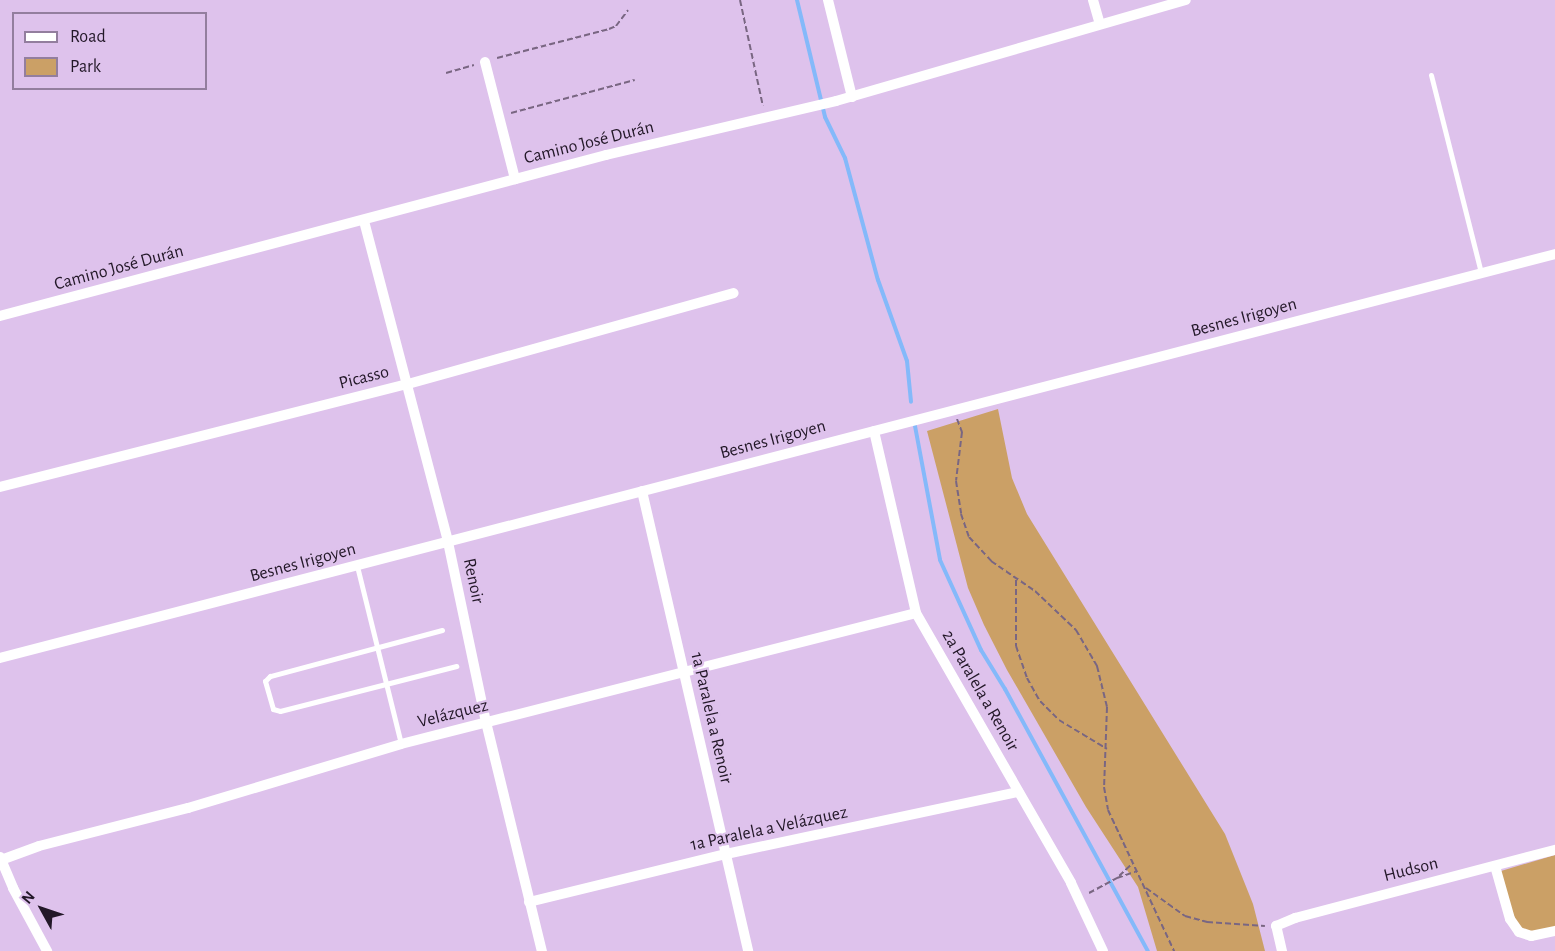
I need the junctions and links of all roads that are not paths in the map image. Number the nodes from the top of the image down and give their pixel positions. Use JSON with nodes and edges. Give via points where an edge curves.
{"nodes":[{"id":1,"x":828,"y":0,"type":"edge"},
{"id":2,"x":1093,"y":0,"type":"edge"},
{"id":3,"x":1186,"y":0,"type":"edge"},
{"id":4,"x":1100,"y":24,"type":"junction"},
{"id":5,"x":485,"y":62,"type":"road end"},
{"id":6,"x":1431,"y":75,"type":"dead end"},
{"id":7,"x":852,"y":97,"type":"junction"},
{"id":8,"x":515,"y":179,"type":"junction"},
{"id":9,"x":364,"y":221,"type":"junction"},
{"id":10,"x":1555,"y":254,"type":"edge"},
{"id":11,"x":1481,"y":273,"type":"junction"},
{"id":12,"x":734,"y":293,"type":"dead end"},
{"id":13,"x":0,"y":316,"type":"edge"},
{"id":14,"x":408,"y":384,"type":"junction"},
{"id":15,"x":874,"y":431,"type":"junction"},
{"id":16,"x":0,"y":487,"type":"edge"},
{"id":17,"x":642,"y":492,"type":"junction"},
{"id":18,"x":448,"y":542,"type":"junction"},
{"id":19,"x":357,"y":566,"type":"junction"},
{"id":20,"x":916,"y":613,"type":"junction"},
{"id":21,"x":442,"y":630,"type":"dead end"},
{"id":22,"x":377,"y":646,"type":"junction"},
{"id":23,"x":0,"y":658,"type":"edge"},
{"id":24,"x":456,"y":666,"type":"dead end"},
{"id":25,"x":684,"y":671,"type":"junction"},
{"id":26,"x":386,"y":684,"type":"junction"},
{"id":27,"x":486,"y":722,"type":"junction"},
{"id":28,"x":401,"y":744,"type":"junction"},
{"id":29,"x":1018,"y":792,"type":"junction"},
{"id":30,"x":1555,"y":850,"type":"edge"},
{"id":31,"x":726,"y":854,"type":"junction"},
{"id":32,"x":1,"y":858,"type":"edge"},
{"id":33,"x":1495,"y":866,"type":"junction"},
{"id":34,"x":529,"y":902,"type":"junction"},
{"id":35,"x":1555,"y":931,"type":"edge"},
{"id":36,"x":47,"y":951,"type":"edge"},
{"id":37,"x":542,"y":951,"type":"edge"},
{"id":38,"x":748,"y":951,"type":"edge"},
{"id":39,"x":1103,"y":951,"type":"edge"},
{"id":40,"x":1282,"y":951,"type":"edge"}],
"edges":[{"from":1,"to":7,"type":"street"},
{"from":2,"to":4,"type":"street"},
{"from":3,"to":4,"type":"street","name":"Camino José Durán"},
{"from":4,"to":7,"type":"street","name":"Camino José Durán"},
{"from":5,"to":8,"type":"street"},
{"from":6,"to":11,"type":"lane"},
{"from":7,"to":8,"type":"street","name":"Camino José Durán"},
{"from":8,"to":9,"type":"street","name":"Camino José Durán"},
{"from":9,"to":13,"type":"street","name":"Camino José Durán"},
{"from":9,"to":14,"type":"street","name":"Renoir"},
{"from":10,"to":11,"type":"street","name":"Besnes Irigoyen"},
{"from":11,"to":15,"type":"street","name":"Besnes Irigoyen"},
{"from":12,"to":14,"type":"street","name":"Picasso"},
{"from":14,"to":16,"type":"street","name":"Picasso"},
{"from":14,"to":18,"type":"street","name":"Renoir"},
{"from":15,"to":17,"type":"street","name":"Besnes Irigoyen"},
{"from":15,"to":20,"type":"street","name":"2a Paralela a Renoir"},
{"from":17,"to":18,"type":"street","name":"Besnes Irigoyen"},
{"from":17,"to":25,"type":"street","name":"1a Paralela a Renoir"},
{"from":18,"to":19,"type":"street","name":"Besnes Irigoyen"},
{"from":18,"to":27,"type":"street","name":"Renoir"},
{"from":19,"to":22,"type":"lane"},
{"from":19,"to":23,"type":"street","name":"Besnes Irigoyen"},
{"from":20,"to":25,"type":"street","name":"Velázquez"},
{"from":20,"to":29,"type":"street","name":"2a Paralela a Renoir"},
{"from":21,"to":22,"type":"lane"},
{"from":22,"to":26,"type":"lane"},
{"from":22,"to":26,"type":"lane","via":[[270,676],[266,681],[273,710],[280,711]]},
{"from":24,"to":26,"type":"lane"},
{"from":25,"to":27,"type":"street","name":"Velázquez"},
{"from":25,"to":31,"type":"street","name":"1a Paralela a Renoir"},
{"from":26,"to":28,"type":"lane"},
{"from":27,"to":28,"type":"street","name":"Velázquez"},
{"from":27,"to":34,"type":"street","name":"Renoir"},
{"from":28,"to":32,"type":"street","name":"Velázquez","via":[[188,808]]},
{"from":29,"to":31,"type":"street","name":"1a Paralela a Velázquez"},
{"from":29,"to":39,"type":"street","name":"2a Paralela a Renoir","via":[[1071,883]]},
{"from":30,"to":33,"type":"street","name":"Hudson"},
{"from":31,"to":34,"type":"street","name":"1a Paralela a Velázquez"},
{"from":31,"to":38,"type":"street","name":"1a Paralela a Renoir"},
{"from":32,"to":36,"type":"street","via":[[21,906]]},
{"from":33,"to":35,"type":"street","via":[[1510,919],[1520,932],[1531,936]]},
{"from":33,"to":40,"type":"street","name":"Hudson","via":[[1318,910],[1276,926]]},
{"from":34,"to":37,"type":"street","name":"Renoir"}]}
